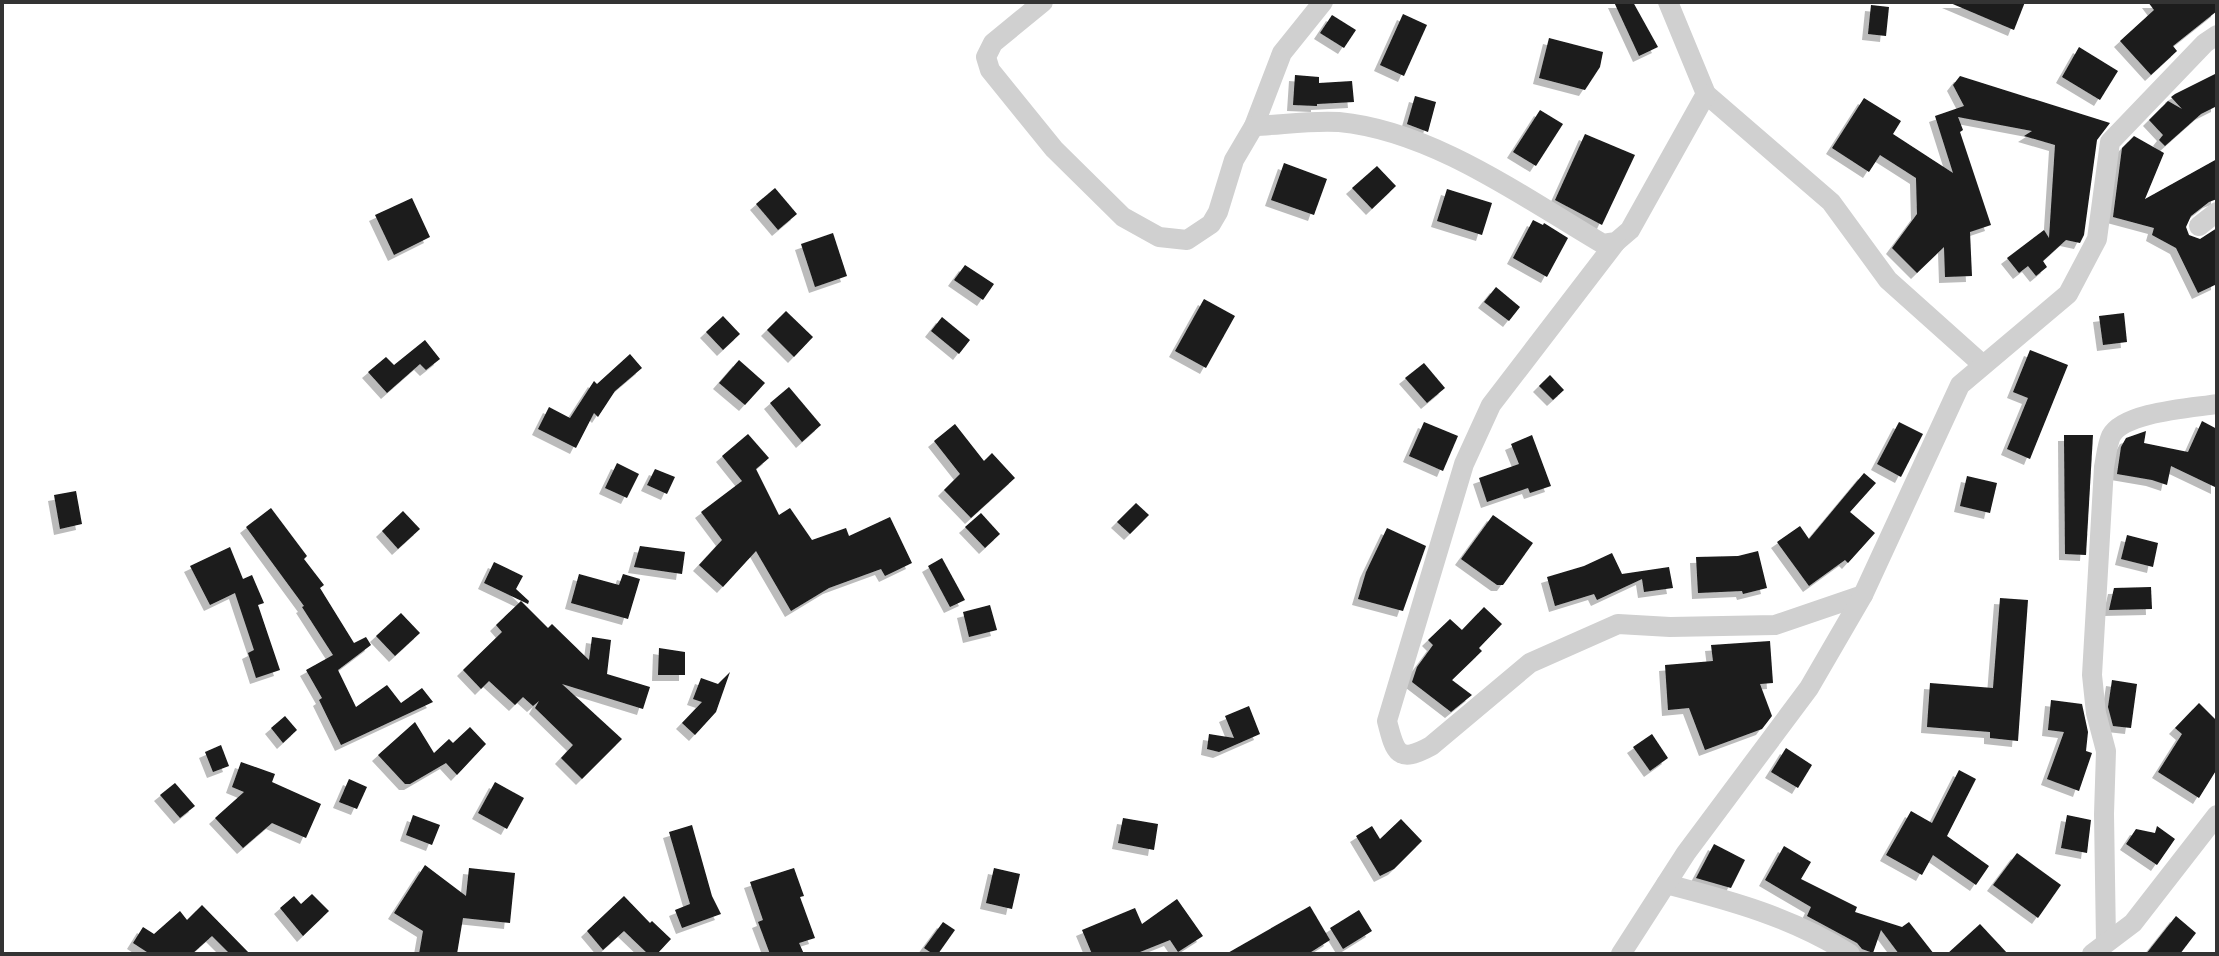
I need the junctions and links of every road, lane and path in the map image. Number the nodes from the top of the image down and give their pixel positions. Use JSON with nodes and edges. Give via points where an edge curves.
{"nodes":[{"id":1,"x":1043,"y":2,"type":"edge"},
{"id":2,"x":1323,"y":2,"type":"edge"},
{"id":3,"x":1668,"y":2,"type":"edge"},
{"id":4,"x":2217,"y":35,"type":"edge"},
{"id":5,"x":1706,"y":94,"type":"junction"},
{"id":6,"x":1254,"y":126,"type":"junction"},
{"id":7,"x":2217,"y":212,"type":"edge"},
{"id":8,"x":2199,"y":226,"type":"dead end"},
{"id":9,"x":1616,"y":242,"type":"junction"},
{"id":10,"x":1983,"y":365,"type":"junction"},
{"id":11,"x":2217,"y":404,"type":"edge"},
{"id":12,"x":1863,"y":595,"type":"junction"},
{"id":13,"x":2217,"y":815,"type":"edge"},
{"id":14,"x":1666,"y":884,"type":"junction"},
{"id":15,"x":2099,"y":948,"type":"edge"},
{"id":16,"x":1621,"y":954,"type":"edge"},
{"id":17,"x":1850,"y":954,"type":"edge"}],
"edges":[{"from":1,"to":6,"type":"street","via":[[993,43],[986,57],[990,70],[1054,149],[1123,217],[1159,237],[1187,240],[1211,224],[1234,160]]},
{"from":2,"to":6,"type":"street","via":[[1282,53]]},
{"from":3,"to":5,"type":"street"},
{"from":4,"to":10,"type":"street","via":[[2110,142],[2097,239],[2068,294]]},
{"from":5,"to":9,"type":"street","via":[[1630,230]]},
{"from":5,"to":10,"type":"street","via":[[1831,202],[1888,280]]},
{"from":6,"to":9,"type":"street","via":[[1338,122],[1397,134],[1481,171],[1603,244]]},
{"from":7,"to":8,"type":"street"},
{"from":9,"to":12,"type":"street","via":[[1491,405],[1464,464],[1387,721],[1393,746],[1413,756],[1530,663],[1618,624],[1775,625]]},
{"from":10,"to":12,"type":"street","via":[[1960,385]]},
{"from":11,"to":15,"type":"street","via":[[2122,424],[2112,434],[2104,467],[2092,675],[2106,751]]},
{"from":12,"to":14,"type":"street","via":[[1809,688]]},
{"from":13,"to":15,"type":"street","via":[[2133,923]]},
{"from":14,"to":16,"type":"street"},
{"from":14,"to":17,"type":"street","via":[[1752,906]]}]}
